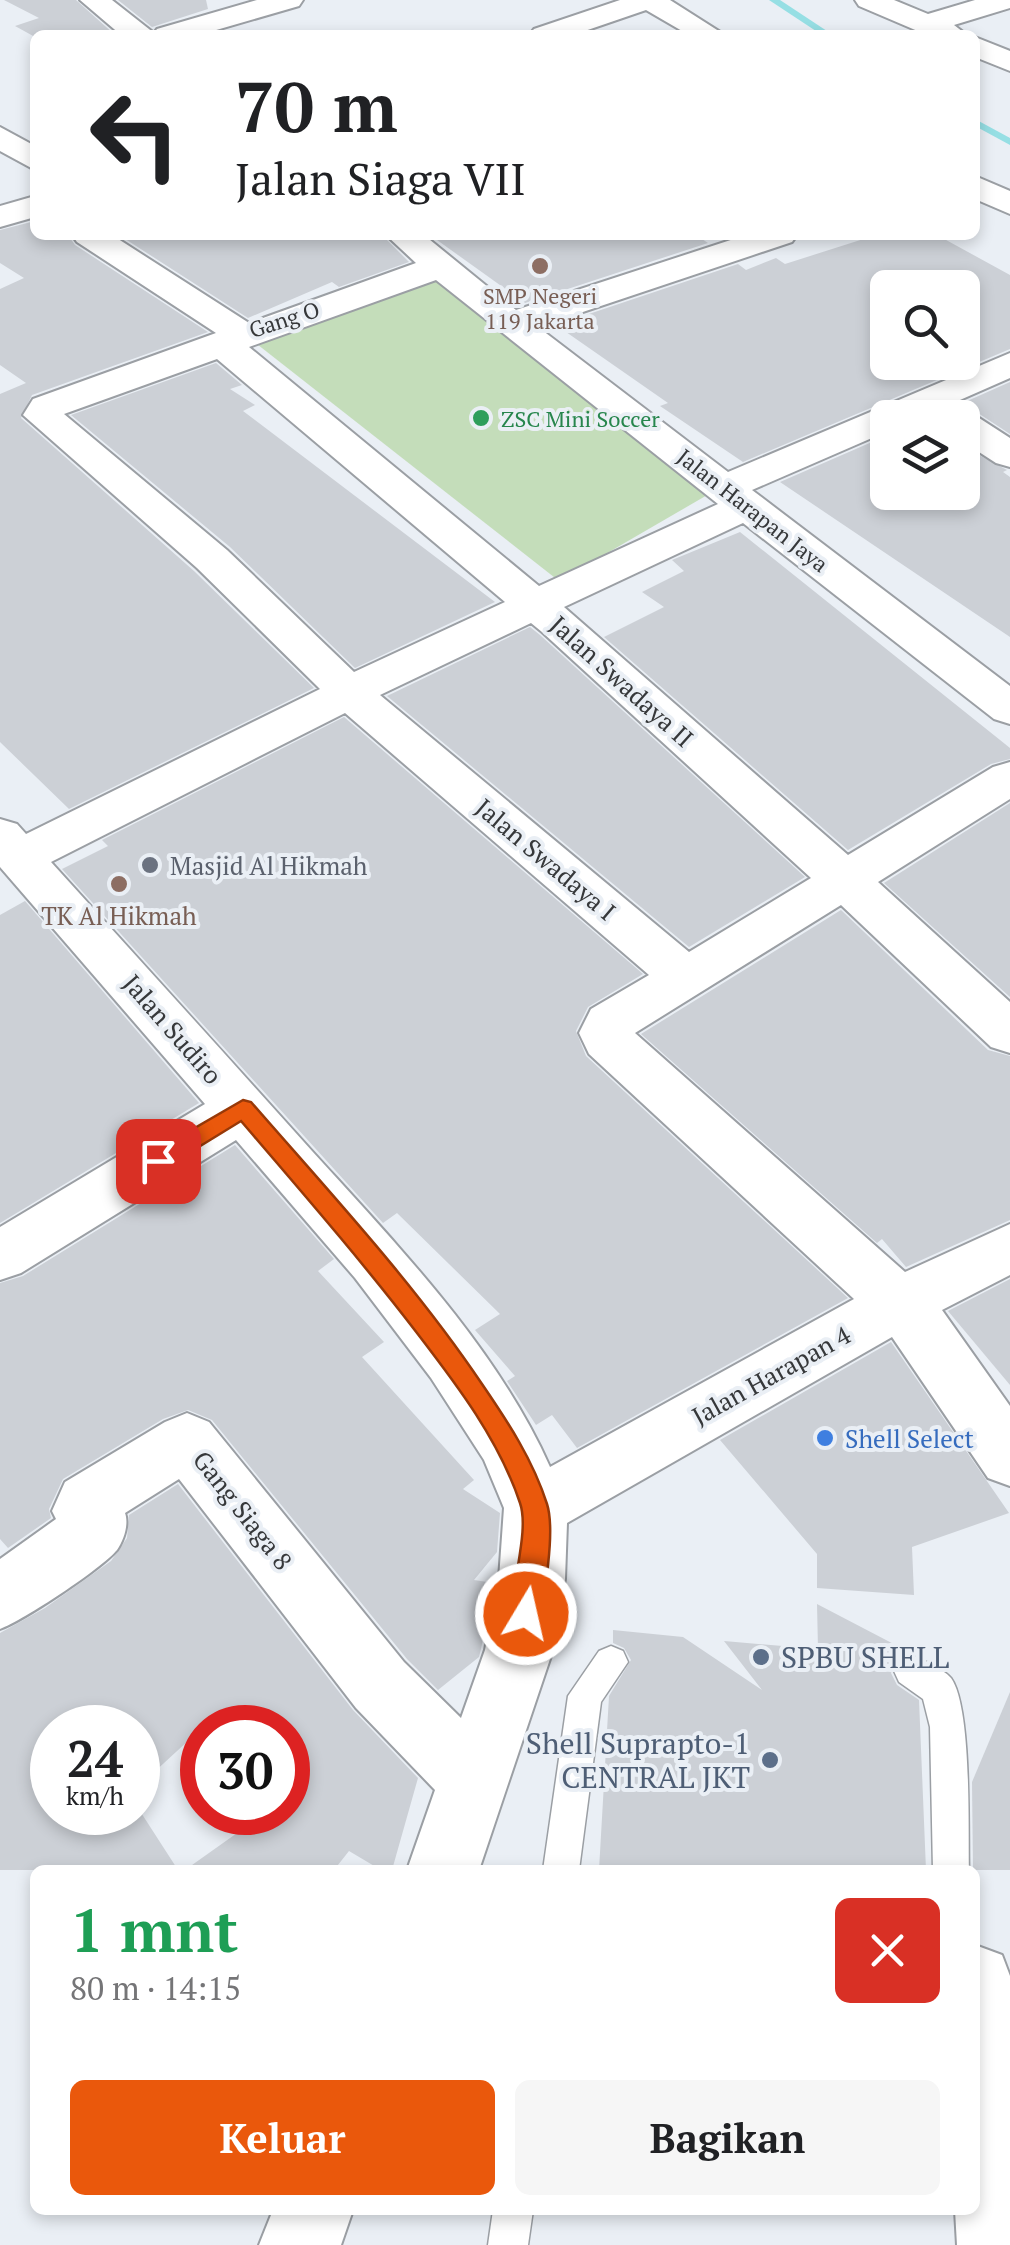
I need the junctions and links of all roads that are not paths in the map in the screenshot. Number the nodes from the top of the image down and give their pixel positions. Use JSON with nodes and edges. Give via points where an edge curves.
{"nodes":[{"id":1,"x":94,"y":0,"type":"edge"},
{"id":2,"x":289,"y":0,"type":"edge"},
{"id":3,"x":649,"y":0,"type":"edge"},
{"id":4,"x":869,"y":0,"type":"edge"},
{"id":5,"x":1005,"y":0,"type":"edge"},
{"id":6,"x":133,"y":30,"type":"edge"},
{"id":7,"x":184,"y":30,"type":"edge"},
{"id":8,"x":559,"y":30,"type":"edge"},
{"id":9,"x":701,"y":30,"type":"edge"},
{"id":10,"x":940,"y":30,"type":"edge"},
{"id":11,"x":980,"y":48,"type":"edge"},
{"id":12,"x":1010,"y":62,"type":"edge"},
{"id":13,"x":0,"y":137,"type":"edge"},
{"id":14,"x":30,"y":157,"type":"edge"},
{"id":15,"x":980,"y":189,"type":"edge"},
{"id":16,"x":1010,"y":204,"type":"edge"},
{"id":17,"x":30,"y":208,"type":"edge"},
{"id":18,"x":0,"y":217,"type":"edge"},
{"id":19,"x":97,"y":240,"type":"edge"},
{"id":20,"x":410,"y":240,"type":"edge"},
{"id":21,"x":765,"y":240,"type":"edge"},
{"id":22,"x":442,"y":266,"type":"junction"},
{"id":23,"x":512,"y":324,"type":"junction"},
{"id":24,"x":232,"y":339,"type":"junction"},
{"id":25,"x":1010,"y":364,"type":"edge"},
{"id":26,"x":953,"y":400,"type":"edge"},
{"id":27,"x":980,"y":436,"type":"edge"},
{"id":28,"x":870,"y":439,"type":"edge"},
{"id":29,"x":1010,"y":455,"type":"edge"},
{"id":30,"x":735,"y":497,"type":"junction"},
{"id":31,"x":535,"y":604,"type":"junction"},
{"id":32,"x":350,"y":692,"type":"junction"},
{"id":33,"x":1010,"y":709,"type":"edge"},
{"id":34,"x":1010,"y":778,"type":"edge"},
{"id":35,"x":10,"y":846,"type":"edge"},
{"id":36,"x":846,"y":880,"type":"junction"},
{"id":37,"x":686,"y":978,"type":"junction"},
{"id":38,"x":1010,"y":1034,"type":"edge"},
{"id":39,"x":243,"y":1108,"type":"junction"},
{"id":40,"x":1010,"y":1248,"type":"edge"},
{"id":41,"x":0,"y":1256,"type":"edge"},
{"id":42,"x":899,"y":1303,"type":"junction"},
{"id":43,"x":1010,"y":1458,"type":"edge"},
{"id":44,"x":536,"y":1508,"type":"junction"},
{"id":45,"x":0,"y":1598,"type":"edge"},
{"id":46,"x":612,"y":1662,"type":"dead end"},
{"id":47,"x":910,"y":1671,"type":"dead end"},
{"id":48,"x":476,"y":1782,"type":"junction"},
{"id":49,"x":445,"y":1865,"type":"edge"},
{"id":50,"x":562,"y":1865,"type":"edge"},
{"id":51,"x":951,"y":1865,"type":"edge"},
{"id":52,"x":980,"y":2039,"type":"edge"},
{"id":53,"x":311,"y":2215,"type":"edge"},
{"id":54,"x":513,"y":2215,"type":"edge"},
{"id":55,"x":962,"y":2215,"type":"edge"},
{"id":56,"x":300,"y":2245,"type":"edge"},
{"id":57,"x":508,"y":2245,"type":"edge"},
{"id":58,"x":964,"y":2245,"type":"edge"},
{"id":59,"x":998,"y":2245,"type":"edge"}],
"edges":[{"from":1,"to":6,"type":"street"},
{"from":2,"to":7,"type":"street"},
{"from":3,"to":8,"type":"street"},
{"from":3,"to":9,"type":"street"},
{"from":4,"to":10,"type":"street"},
{"from":5,"to":10,"type":"street"},
{"from":11,"to":12,"type":"street"},
{"from":13,"to":14,"type":"street"},
{"from":15,"to":16,"type":"street"},
{"from":17,"to":18,"type":"street"},
{"from":19,"to":24,"type":"street","name":"Gang O"},
{"from":20,"to":22,"type":"street","name":"Jalan Harapan Jaya"},
{"from":21,"to":23,"type":"street"},
{"from":22,"to":23,"type":"street","name":"Jalan Harapan Jaya"},
{"from":22,"to":24,"type":"street","name":"Gang O"},
{"from":23,"to":30,"type":"street","name":"Jalan Harapan Jaya"},
{"from":24,"to":31,"type":"street","name":"Jalan Swadaya II"},
{"from":24,"to":32,"type":"street","name":"Jalan Swadaya I","via":[[47,408],[44,418],[212,559]]},
{"from":25,"to":26,"type":"street"},
{"from":27,"to":29,"type":"street"},
{"from":28,"to":30,"type":"street"},
{"from":30,"to":31,"type":"street"},
{"from":30,"to":33,"type":"street","name":"Jalan Harapan Jaya"},
{"from":31,"to":32,"type":"street"},
{"from":31,"to":36,"type":"street","name":"Jalan Swadaya II"},
{"from":32,"to":35,"type":"street"},
{"from":32,"to":37,"type":"street","name":"Jalan Swadaya I"},
{"from":34,"to":36,"type":"street"},
{"from":35,"to":39,"type":"street","name":"Jalan Sudiro"},
{"from":36,"to":37,"type":"street"},
{"from":36,"to":38,"type":"street","name":"Jalan Swadaya II"},
{"from":37,"to":42,"type":"street","via":[[610,1023],[608,1040]]},
{"from":39,"to":41,"type":"street"},
{"from":39,"to":44,"type":"street","name":"Jalan Sudiro","via":[[452,1360],[509,1445]]},
{"from":40,"to":42,"type":"street","name":"Jalan Harapan 4"},
{"from":42,"to":43,"type":"street"},
{"from":42,"to":44,"type":"street","name":"Jalan Harapan 4"},
{"from":44,"to":48,"type":"street","name":"Jalan Sudiro","via":[[519,1650]]},
{"from":45,"to":48,"type":"street","name":"Gang Siaga 8","via":[[94,1530],[96,1518],[84,1511],[88,1502],[187,1441],[380,1685]]},
{"from":46,"to":50,"type":"lane","via":[[585,1696]]},
{"from":47,"to":51,"type":"lane","via":[[938,1688],[946,1728]]},
{"from":48,"to":49,"type":"street","name":"Jalan Sudiro"},
{"from":52,"to":59,"type":"street"},
{"from":53,"to":56,"type":"street"},
{"from":54,"to":57,"type":"lane"},
{"from":55,"to":58,"type":"lane"}]}
